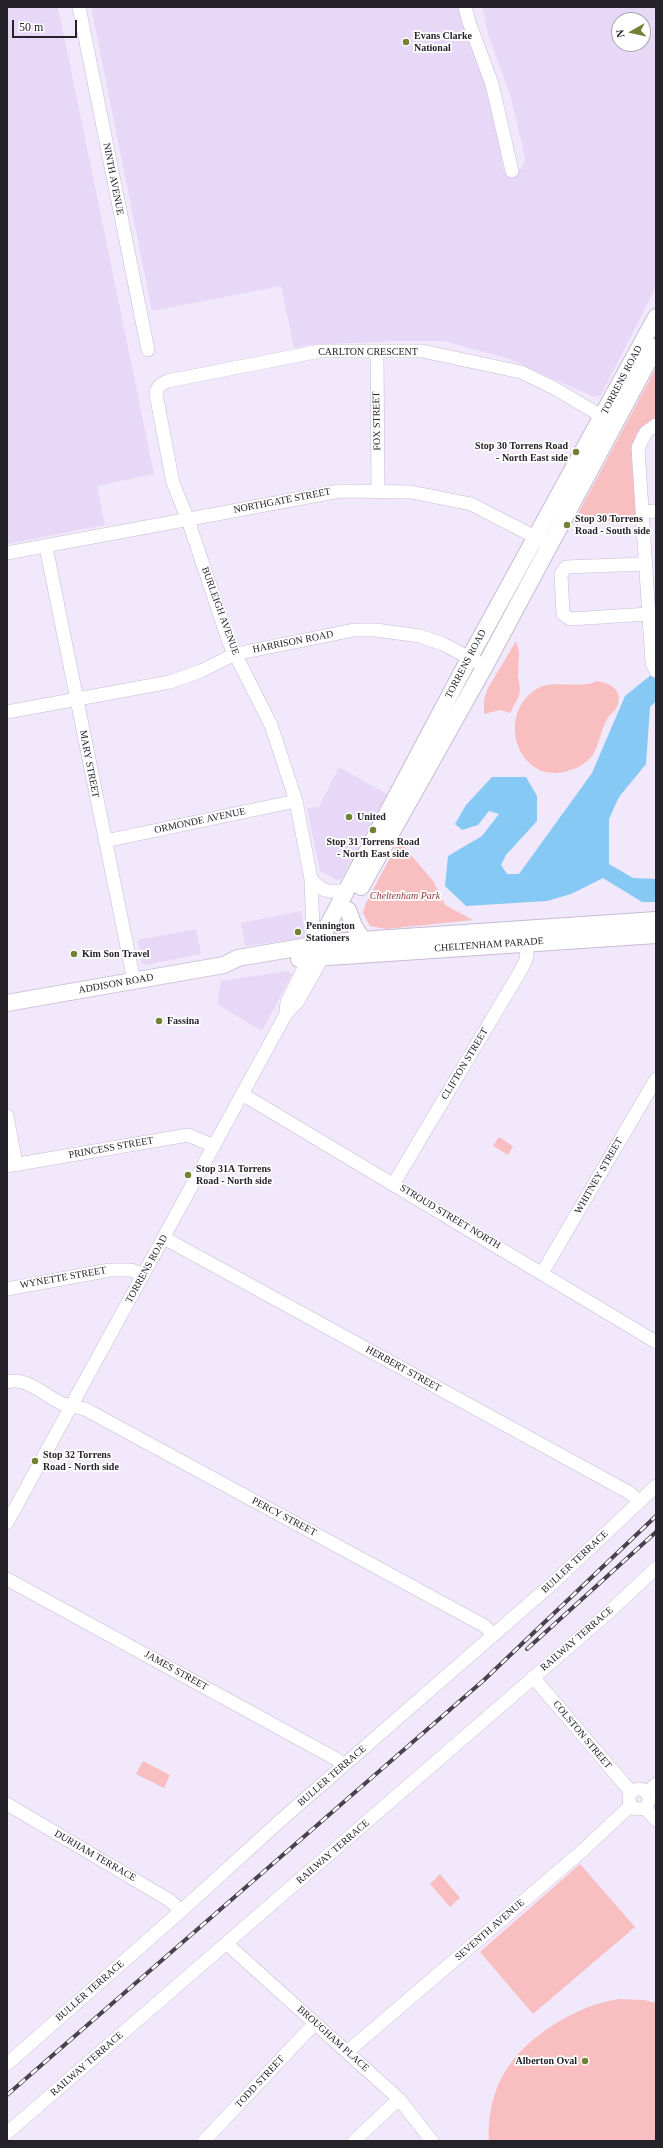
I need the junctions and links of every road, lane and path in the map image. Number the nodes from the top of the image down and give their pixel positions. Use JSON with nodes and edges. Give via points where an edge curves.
{"nodes":[{"id":1,"x":79,"y":7,"type":"edge"},
{"id":2,"x":466,"y":7,"type":"edge"},
{"id":3,"x":512,"y":171,"type":"dead end"},
{"id":4,"x":656,"y":317,"type":"edge"},
{"id":5,"x":656,"y":347,"type":"edge"},
{"id":6,"x":148,"y":350,"type":"dead end"},
{"id":7,"x":377,"y":351,"type":"junction"},
{"id":8,"x":159,"y":385,"type":"joint"},
{"id":9,"x":608,"y":420,"type":"junction"},
{"id":10,"x":656,"y":425,"type":"edge"},
{"id":11,"x":378,"y":491,"type":"junction"},
{"id":12,"x":649,"y":511,"type":"edge"},
{"id":13,"x":188,"y":520,"type":"junction"},
{"id":14,"x":543,"y":540,"type":"junction"},
{"id":15,"x":46,"y":547,"type":"junction"},
{"id":16,"x":7,"y":553,"type":"edge"},
{"id":17,"x":645,"y":564,"type":"junction"},
{"id":18,"x":648,"y":614,"type":"junction"},
{"id":19,"x":236,"y":654,"type":"junction"},
{"id":20,"x":470,"y":658,"type":"junction"},
{"id":21,"x":485,"y":666,"type":"junction"},
{"id":22,"x":654,"y":667,"type":"edge"},
{"id":23,"x":76,"y":700,"type":"junction"},
{"id":24,"x":7,"y":712,"type":"edge"},
{"id":25,"x":430,"y":733,"type":"junction"},
{"id":26,"x":446,"y":736,"type":"junction"},
{"id":27,"x":296,"y":801,"type":"junction"},
{"id":28,"x":105,"y":841,"type":"junction"},
{"id":29,"x":311,"y":879,"type":"junction"},
{"id":30,"x":347,"y":890,"type":"junction"},
{"id":31,"x":348,"y":910,"type":"junction"},
{"id":32,"x":656,"y":920,"type":"edge"},
{"id":33,"x":656,"y":935,"type":"edge"},
{"id":34,"x":363,"y":940,"type":"junction"},
{"id":35,"x":528,"y":942,"type":"junction"},
{"id":36,"x":319,"y":950,"type":"junction"},
{"id":37,"x":134,"y":981,"type":"junction"},
{"id":38,"x":7,"y":1003,"type":"edge"},
{"id":39,"x":656,"y":1079,"type":"edge"},
{"id":40,"x":242,"y":1094,"type":"junction"},
{"id":41,"x":7,"y":1116,"type":"edge"},
{"id":42,"x":214,"y":1146,"type":"junction"},
{"id":43,"x":12,"y":1165,"type":"edge"},
{"id":44,"x":394,"y":1183,"type":"junction"},
{"id":45,"x":164,"y":1238,"type":"junction"},
{"id":46,"x":542,"y":1273,"type":"junction"},
{"id":47,"x":143,"y":1275,"type":"junction"},
{"id":48,"x":7,"y":1289,"type":"edge"},
{"id":49,"x":656,"y":1342,"type":"edge"},
{"id":50,"x":7,"y":1382,"type":"edge"},
{"id":51,"x":70,"y":1405,"type":"junction"},
{"id":52,"x":656,"y":1486,"type":"edge"},
{"id":53,"x":640,"y":1502,"type":"junction"},
{"id":54,"x":7,"y":1523,"type":"edge"},
{"id":55,"x":656,"y":1568,"type":"edge"},
{"id":56,"x":7,"y":1579,"type":"edge"},
{"id":57,"x":494,"y":1635,"type":"junction"},
{"id":58,"x":534,"y":1677,"type":"junction"},
{"id":59,"x":343,"y":1765,"type":"junction"},
{"id":60,"x":651,"y":1788,"type":"edge"},
{"id":61,"x":631,"y":1792,"type":"junction"},
{"id":62,"x":7,"y":1804,"type":"edge"},
{"id":63,"x":630,"y":1806,"type":"junction"},
{"id":64,"x":645,"y":1808,"type":"junction"},
{"id":65,"x":656,"y":1820,"type":"edge"},
{"id":66,"x":181,"y":1911,"type":"junction"},
{"id":67,"x":227,"y":1944,"type":"junction"},
{"id":68,"x":315,"y":2023,"type":"junction"},
{"id":69,"x":347,"y":2052,"type":"junction"},
{"id":70,"x":7,"y":2064,"type":"edge"},
{"id":71,"x":399,"y":2099,"type":"junction"},
{"id":72,"x":7,"y":2133,"type":"edge"},
{"id":73,"x":204,"y":2141,"type":"edge"},
{"id":74,"x":354,"y":2141,"type":"edge"},
{"id":75,"x":432,"y":2141,"type":"edge"}],
"edges":[{"from":1,"to":6,"type":"street","name":"NINTH AVENUE"},
{"from":2,"to":3,"type":"street","via":[[492,84]]},
{"from":4,"to":9,"type":"main road","name":"TORRENS ROAD"},
{"from":5,"to":9,"type":"main road","name":"TORRENS ROAD"},
{"from":7,"to":8,"type":"street","name":"CARLTON CRESCENT","via":[[320,351],[168,381]]},
{"from":7,"to":9,"type":"street","name":"CARLTON CRESCENT","via":[[422,351],[510,369],[536,379]]},
{"from":7,"to":11,"type":"street","name":"FOX STREET"},
{"from":8,"to":13,"type":"street","name":"BURLEIGH AVENUE","via":[[156,394],[173,483]]},
{"from":9,"to":14,"type":"main road","name":"TORRENS ROAD"},
{"from":10,"to":12,"type":"street","via":[[648,429],[638,448]]},
{"from":11,"to":13,"type":"street","name":"NORTHGATE STREET","via":[[322,493]]},
{"from":11,"to":14,"type":"street","name":"NORTHGATE STREET","via":[[411,492],[471,504]]},
{"from":12,"to":17,"type":"street"},
{"from":13,"to":15,"type":"street","name":"NORTHGATE STREET"},
{"from":13,"to":19,"type":"street","name":"BURLEIGH AVENUE","via":[[229,642]]},
{"from":14,"to":20,"type":"main road","name":"TORRENS ROAD"},
{"from":14,"to":21,"type":"main road","name":"TORRENS ROAD"},
{"from":15,"to":16,"type":"street","name":"NORTHGATE STREET"},
{"from":15,"to":23,"type":"street","name":"MARY STREET"},
{"from":17,"to":18,"type":"street"},
{"from":17,"to":18,"type":"street","via":[[566,568],[561,574],[563,614],[570,620]]},
{"from":18,"to":22,"type":"street"},
{"from":19,"to":20,"type":"street","name":"HARRISON ROAD","via":[[324,635],[354,630],[376,630],[420,636]]},
{"from":19,"to":23,"type":"street","name":"HARRISON ROAD","via":[[170,682]]},
{"from":19,"to":27,"type":"street","name":"BURLEIGH AVENUE","via":[[271,725]]},
{"from":20,"to":21,"type":"street","name":"HARRISON ROAD"},
{"from":20,"to":25,"type":"main road","name":"TORRENS ROAD"},
{"from":21,"to":26,"type":"main road","name":"TORRENS ROAD"},
{"from":23,"to":24,"type":"street","name":"HARRISON ROAD"},
{"from":23,"to":28,"type":"street","name":"MARY STREET"},
{"from":25,"to":26,"type":"main road","via":[[440,729]]},
{"from":25,"to":30,"type":"main road","name":"TORRENS ROAD"},
{"from":26,"to":31,"type":"main road","name":"TORRENS ROAD"},
{"from":27,"to":28,"type":"street","name":"ORMONDE AVENUE"},
{"from":27,"to":29,"type":"street","name":"BURLEIGH AVENUE"},
{"from":28,"to":37,"type":"street","name":"MARY STREET"},
{"from":29,"to":30,"type":"street","via":[[323,890]]},
{"from":29,"to":36,"type":"street","name":"BURLEIGH AVENUE","via":[[313,929]]},
{"from":30,"to":36,"type":"main road","name":"TORRENS ROAD"},
{"from":31,"to":34,"type":"main road"},
{"from":31,"to":36,"type":"main road","name":"TORRENS ROAD"},
{"from":32,"to":34,"type":"main road","name":"CHELTENHAM PARADE"},
{"from":33,"to":35,"type":"main road","name":"CHELTENHAM PARADE"},
{"from":34,"to":36,"type":"main road","name":"CHELTENHAM PARADE"},
{"from":35,"to":36,"type":"main road","name":"CHELTENHAM PARADE"},
{"from":35,"to":44,"type":"street","name":"CLIFTON STREET","via":[[526,960],[521,970]]},
{"from":36,"to":37,"type":"main road","name":"ADDISON ROAD","via":[[239,967],[224,965]]},
{"from":36,"to":40,"type":"street","name":"TORRENS ROAD","via":[[298,1001],[286,1014]]},
{"from":37,"to":38,"type":"main road","name":"ADDISON ROAD"},
{"from":39,"to":46,"type":"street","name":"WHITNEY STREET"},
{"from":40,"to":42,"type":"street","name":"TORRENS ROAD"},
{"from":40,"to":44,"type":"street","name":"STROUD STREET NORTH"},
{"from":41,"to":43,"type":"street"},
{"from":42,"to":43,"type":"street","name":"PRINCESS STREET","via":[[188,1134]]},
{"from":42,"to":45,"type":"street","name":"TORRENS ROAD"},
{"from":44,"to":46,"type":"street","name":"STROUD STREET NORTH"},
{"from":45,"to":47,"type":"street","name":"TORRENS ROAD"},
{"from":45,"to":53,"type":"street","name":"HERBERT STREET","via":[[630,1493]]},
{"from":46,"to":49,"type":"street","name":"STROUD STREET NORTH"},
{"from":47,"to":48,"type":"street","name":"WYNETTE STREET","via":[[131,1270],[110,1270]]},
{"from":47,"to":51,"type":"street","name":"TORRENS ROAD"},
{"from":50,"to":51,"type":"street","name":"PERCY STREET","via":[[23,1381]]},
{"from":51,"to":54,"type":"street","name":"TORRENS ROAD"},
{"from":51,"to":57,"type":"street","name":"PERCY STREET","via":[[85,1410],[483,1625]]},
{"from":52,"to":53,"type":"street","name":"BULLER TERRACE"},
{"from":53,"to":57,"type":"street","name":"BULLER TERRACE"},
{"from":55,"to":58,"type":"street","name":"RAILWAY TERRACE"},
{"from":56,"to":59,"type":"street","name":"JAMES STREET"},
{"from":57,"to":59,"type":"street","name":"BULLER TERRACE"},
{"from":58,"to":61,"type":"street","name":"COLSTON STREET"},
{"from":58,"to":67,"type":"street","name":"RAILWAY TERRACE"},
{"from":59,"to":66,"type":"street","name":"BULLER TERRACE"},
{"from":60,"to":61,"type":"street"},
{"from":60,"to":64,"type":"street"},
{"from":61,"to":63,"type":"street","via":[[628,1801]]},
{"from":62,"to":66,"type":"street","name":"DURHAM TERRACE","via":[[169,1900]]},
{"from":63,"to":64,"type":"street","via":[[639,1810]]},
{"from":63,"to":69,"type":"street","name":"SEVENTH AVENUE","via":[[581,1852]]},
{"from":64,"to":65,"type":"street"},
{"from":66,"to":70,"type":"street","name":"BULLER TERRACE"},
{"from":67,"to":68,"type":"street","name":"BROUGHAM PLACE"},
{"from":67,"to":72,"type":"street","name":"RAILWAY TERRACE"},
{"from":68,"to":69,"type":"street","name":"BROUGHAM PLACE"},
{"from":68,"to":73,"type":"street","name":"TODD STREET"},
{"from":69,"to":71,"type":"street","name":"BROUGHAM PLACE"},
{"from":71,"to":74,"type":"street"},
{"from":71,"to":75,"type":"street","name":"BROUGHAM PLACE"}]}
